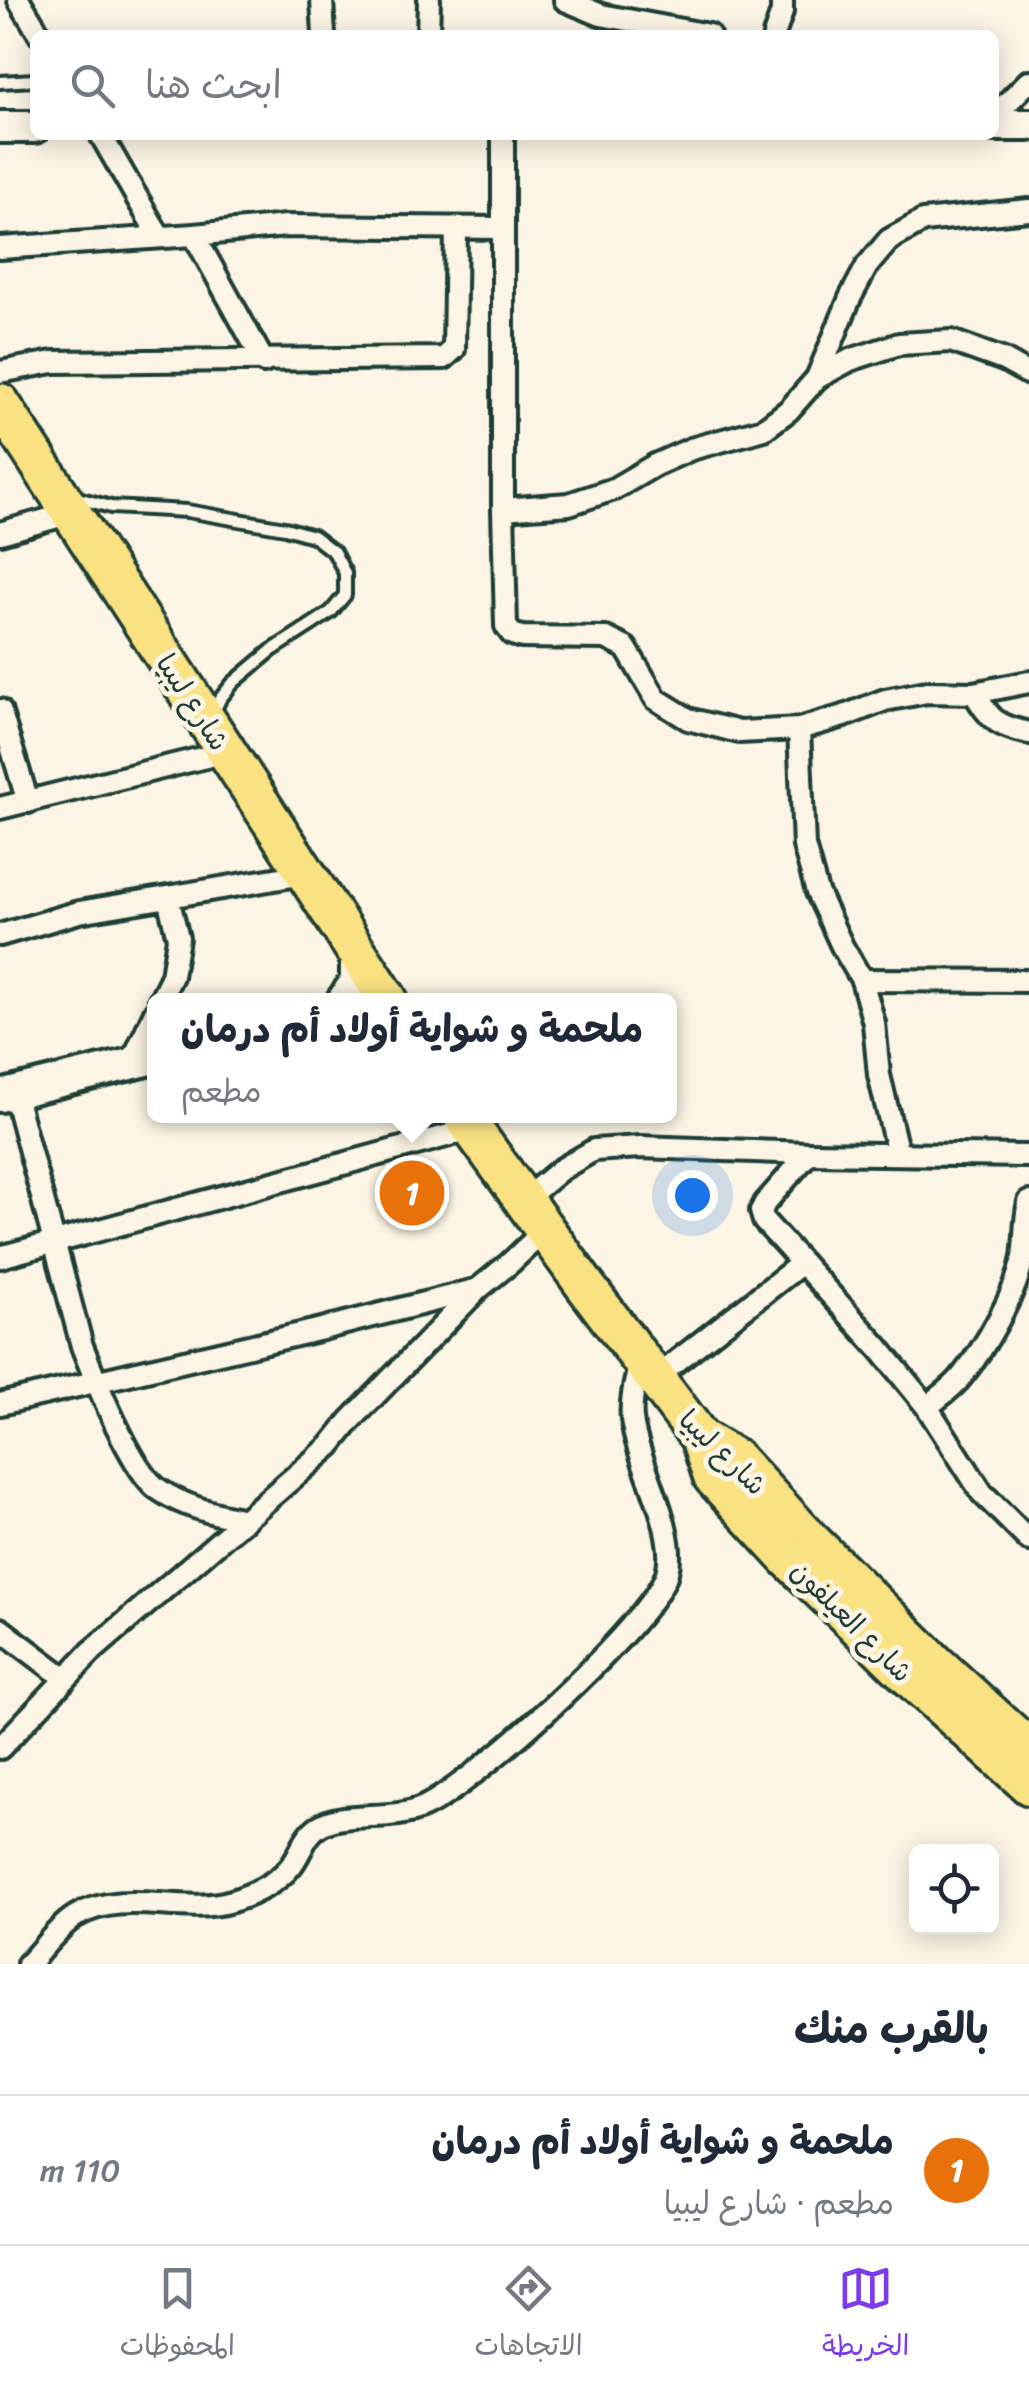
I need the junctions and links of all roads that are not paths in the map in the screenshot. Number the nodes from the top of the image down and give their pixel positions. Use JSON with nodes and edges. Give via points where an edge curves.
{"nodes":[{"id":1,"x":18,"y":0,"type":"edge"},
{"id":2,"x":322,"y":0,"type":"edge"},
{"id":3,"x":429,"y":0,"type":"edge"},
{"id":4,"x":565,"y":0,"type":"edge"},
{"id":5,"x":782,"y":0,"type":"edge"},
{"id":6,"x":37,"y":30,"type":"edge"},
{"id":7,"x":324,"y":30,"type":"edge"},
{"id":8,"x":428,"y":30,"type":"edge"},
{"id":9,"x":682,"y":30,"type":"edge"},
{"id":10,"x":776,"y":30,"type":"edge"},
{"id":11,"x":30,"y":80,"type":"edge"},
{"id":12,"x":1029,"y":81,"type":"edge"},
{"id":13,"x":0,"y":82,"type":"edge"},
{"id":14,"x":999,"y":111,"type":"edge"},
{"id":15,"x":999,"y":125,"type":"edge"},
{"id":16,"x":1029,"y":125,"type":"edge"},
{"id":17,"x":0,"y":127,"type":"edge"},
{"id":18,"x":30,"y":127,"type":"edge"},
{"id":19,"x":105,"y":140,"type":"edge"},
{"id":20,"x":504,"y":140,"type":"edge"},
{"id":21,"x":1029,"y":210,"type":"edge"},
{"id":22,"x":456,"y":228,"type":"junction"},
{"id":23,"x":504,"y":228,"type":"junction"},
{"id":24,"x":194,"y":235,"type":"junction"},
{"id":25,"x":159,"y":236,"type":"junction"},
{"id":26,"x":0,"y":248,"type":"edge"},
{"id":27,"x":264,"y":362,"type":"junction"},
{"id":28,"x":0,"y":372,"type":"edge"},
{"id":29,"x":1029,"y":374,"type":"edge"},
{"id":30,"x":817,"y":378,"type":"junction"},
{"id":31,"x":0,"y":403,"type":"edge"},
{"id":32,"x":65,"y":502,"type":"junction"},
{"id":33,"x":504,"y":509,"type":"junction"},
{"id":34,"x":0,"y":533,"type":"edge"},
{"id":35,"x":1029,"y":682,"type":"edge"},
{"id":36,"x":974,"y":692,"type":"junction"},
{"id":37,"x":0,"y":710,"type":"edge"},
{"id":38,"x":798,"y":728,"type":"junction"},
{"id":39,"x":1029,"y":732,"type":"edge"},
{"id":40,"x":216,"y":739,"type":"junction"},
{"id":41,"x":28,"y":802,"type":"junction"},
{"id":42,"x":0,"y":808,"type":"edge"},
{"id":43,"x":304,"y":874,"type":"junction"},
{"id":44,"x":168,"y":898,"type":"junction"},
{"id":45,"x":0,"y":935,"type":"edge"},
{"id":46,"x":356,"y":952,"type":"junction"},
{"id":47,"x":862,"y":980,"type":"junction"},
{"id":48,"x":1029,"y":981,"type":"edge"},
{"id":49,"x":164,"y":993,"type":"edge"},
{"id":50,"x":348,"y":993,"type":"edge"},
{"id":51,"x":383,"y":993,"type":"edge"},
{"id":52,"x":143,"y":1061,"type":"edge"},
{"id":53,"x":7,"y":1094,"type":"edge"},
{"id":54,"x":465,"y":1123,"type":"edge"},
{"id":55,"x":469,"y":1123,"type":"edge"},
{"id":56,"x":809,"y":1153,"type":"junction"},
{"id":57,"x":898,"y":1154,"type":"junction"},
{"id":58,"x":1029,"y":1156,"type":"edge"},
{"id":59,"x":1029,"y":1202,"type":"edge"},
{"id":60,"x":534,"y":1216,"type":"junction"},
{"id":61,"x":54,"y":1242,"type":"junction"},
{"id":62,"x":0,"y":1257,"type":"edge"},
{"id":63,"x":802,"y":1263,"type":"junction"},
{"id":64,"x":478,"y":1289,"type":"junction"},
{"id":65,"x":647,"y":1369,"type":"junction"},
{"id":66,"x":96,"y":1382,"type":"junction"},
{"id":67,"x":0,"y":1404,"type":"edge"},
{"id":68,"x":927,"y":1407,"type":"junction"},
{"id":69,"x":700,"y":1438,"type":"junction"},
{"id":70,"x":245,"y":1520,"type":"junction"},
{"id":71,"x":1029,"y":1540,"type":"edge"},
{"id":72,"x":0,"y":1629,"type":"edge"},
{"id":73,"x":65,"y":1678,"type":"junction"},
{"id":74,"x":0,"y":1748,"type":"edge"},
{"id":75,"x":1029,"y":1749,"type":"edge"},
{"id":76,"x":1029,"y":1785,"type":"edge"},
{"id":77,"x":28,"y":1964,"type":"edge"}],
"edges":[{"from":1,"to":6,"type":"street"},
{"from":2,"to":7,"type":"street"},
{"from":3,"to":8,"type":"street"},
{"from":4,"to":9,"type":"street","via":[[602,15]]},
{"from":5,"to":10,"type":"street"},
{"from":11,"to":13,"type":"lane"},
{"from":12,"to":14,"type":"street"},
{"from":15,"to":16,"type":"street"},
{"from":17,"to":18,"type":"street"},
{"from":19,"to":25,"type":"street"},
{"from":20,"to":23,"type":"street"},
{"from":21,"to":30,"type":"street","via":[[923,220],[889,240],[850,298]]},
{"from":22,"to":23,"type":"street"},
{"from":22,"to":24,"type":"street","via":[[286,226]]},
{"from":22,"to":27,"type":"street","via":[[450,354]]},
{"from":23,"to":33,"type":"street"},
{"from":24,"to":25,"type":"street"},
{"from":24,"to":27,"type":"street"},
{"from":25,"to":26,"type":"street"},
{"from":27,"to":28,"type":"street","via":[[54,362]]},
{"from":29,"to":30,"type":"street","via":[[951,341],[899,344]]},
{"from":30,"to":33,"type":"street","via":[[764,429],[692,448],[569,504]]},
{"from":31,"to":32,"type":"highway","name":"شارع ليبيا"},
{"from":32,"to":34,"type":"street"},
{"from":32,"to":40,"type":"highway","name":"شارع ليبيا"},
{"from":32,"to":40,"type":"lane","via":[[187,511],[285,528],[313,536],[334,552],[345,573],[345,595],[332,612],[232,683],[220,699]]},
{"from":33,"to":38,"type":"street","via":[[506,626],[512,634],[606,638],[626,648],[656,699],[688,719],[739,732]]},
{"from":35,"to":36,"type":"street"},
{"from":36,"to":38,"type":"street","via":[[884,700]]},
{"from":36,"to":39,"type":"street","via":[[990,718]]},
{"from":37,"to":41,"type":"street"},
{"from":38,"to":47,"type":"street","via":[[804,846],[817,892]]},
{"from":40,"to":41,"type":"street"},
{"from":40,"to":43,"type":"highway","name":"شارع ليبيا"},
{"from":41,"to":42,"type":"street"},
{"from":43,"to":44,"type":"street"},
{"from":43,"to":46,"type":"highway","name":"شارع ليبيا"},
{"from":44,"to":45,"type":"street","via":[[80,912]]},
{"from":44,"to":49,"type":"street","via":[[178,938]]},
{"from":46,"to":50,"type":"street","via":[[356,980]]},
{"from":46,"to":51,"type":"highway","name":"شارع ليبيا"},
{"from":47,"to":48,"type":"street"},
{"from":47,"to":57,"type":"street"},
{"from":52,"to":53,"type":"street"},
{"from":53,"to":61,"type":"street"},
{"from":54,"to":61,"type":"street"},
{"from":55,"to":60,"type":"highway","name":"شارع ليبيا"},
{"from":56,"to":57,"type":"street"},
{"from":56,"to":60,"type":"street","via":[[594,1150],[560,1170]]},
{"from":56,"to":63,"type":"street","via":[[761,1211]]},
{"from":57,"to":58,"type":"street"},
{"from":59,"to":68,"type":"street","via":[[1016,1284],[966,1371]]},
{"from":60,"to":64,"type":"street","via":[[510,1264]]},
{"from":60,"to":65,"type":"highway","name":"شارع ليبيا"},
{"from":61,"to":62,"type":"street"},
{"from":61,"to":66,"type":"street"},
{"from":63,"to":65,"type":"street"},
{"from":63,"to":68,"type":"street"},
{"from":64,"to":66,"type":"street"},
{"from":64,"to":70,"type":"street","via":[[330,1446]]},
{"from":65,"to":69,"type":"highway","name":"شارع ليبيا"},
{"from":65,"to":77,"type":"street","via":[[632,1396],[632,1421],[666,1532],[669,1564],[637,1620],[581,1677],[500,1754],[423,1808],[321,1824],[281,1875],[234,1900],[93,1908],[72,1918]]},
{"from":66,"to":67,"type":"street"},
{"from":66,"to":70,"type":"street","via":[[156,1489]]},
{"from":68,"to":71,"type":"street","via":[[982,1493]]},
{"from":69,"to":75,"type":"highway","name":"شارع ليبيا","via":[[735,1459]]},
{"from":69,"to":76,"type":"highway","name":"شارع العيلفون","via":[[713,1476],[790,1560]]},
{"from":70,"to":73,"type":"street"},
{"from":72,"to":73,"type":"street"},
{"from":73,"to":74,"type":"street"}]}
